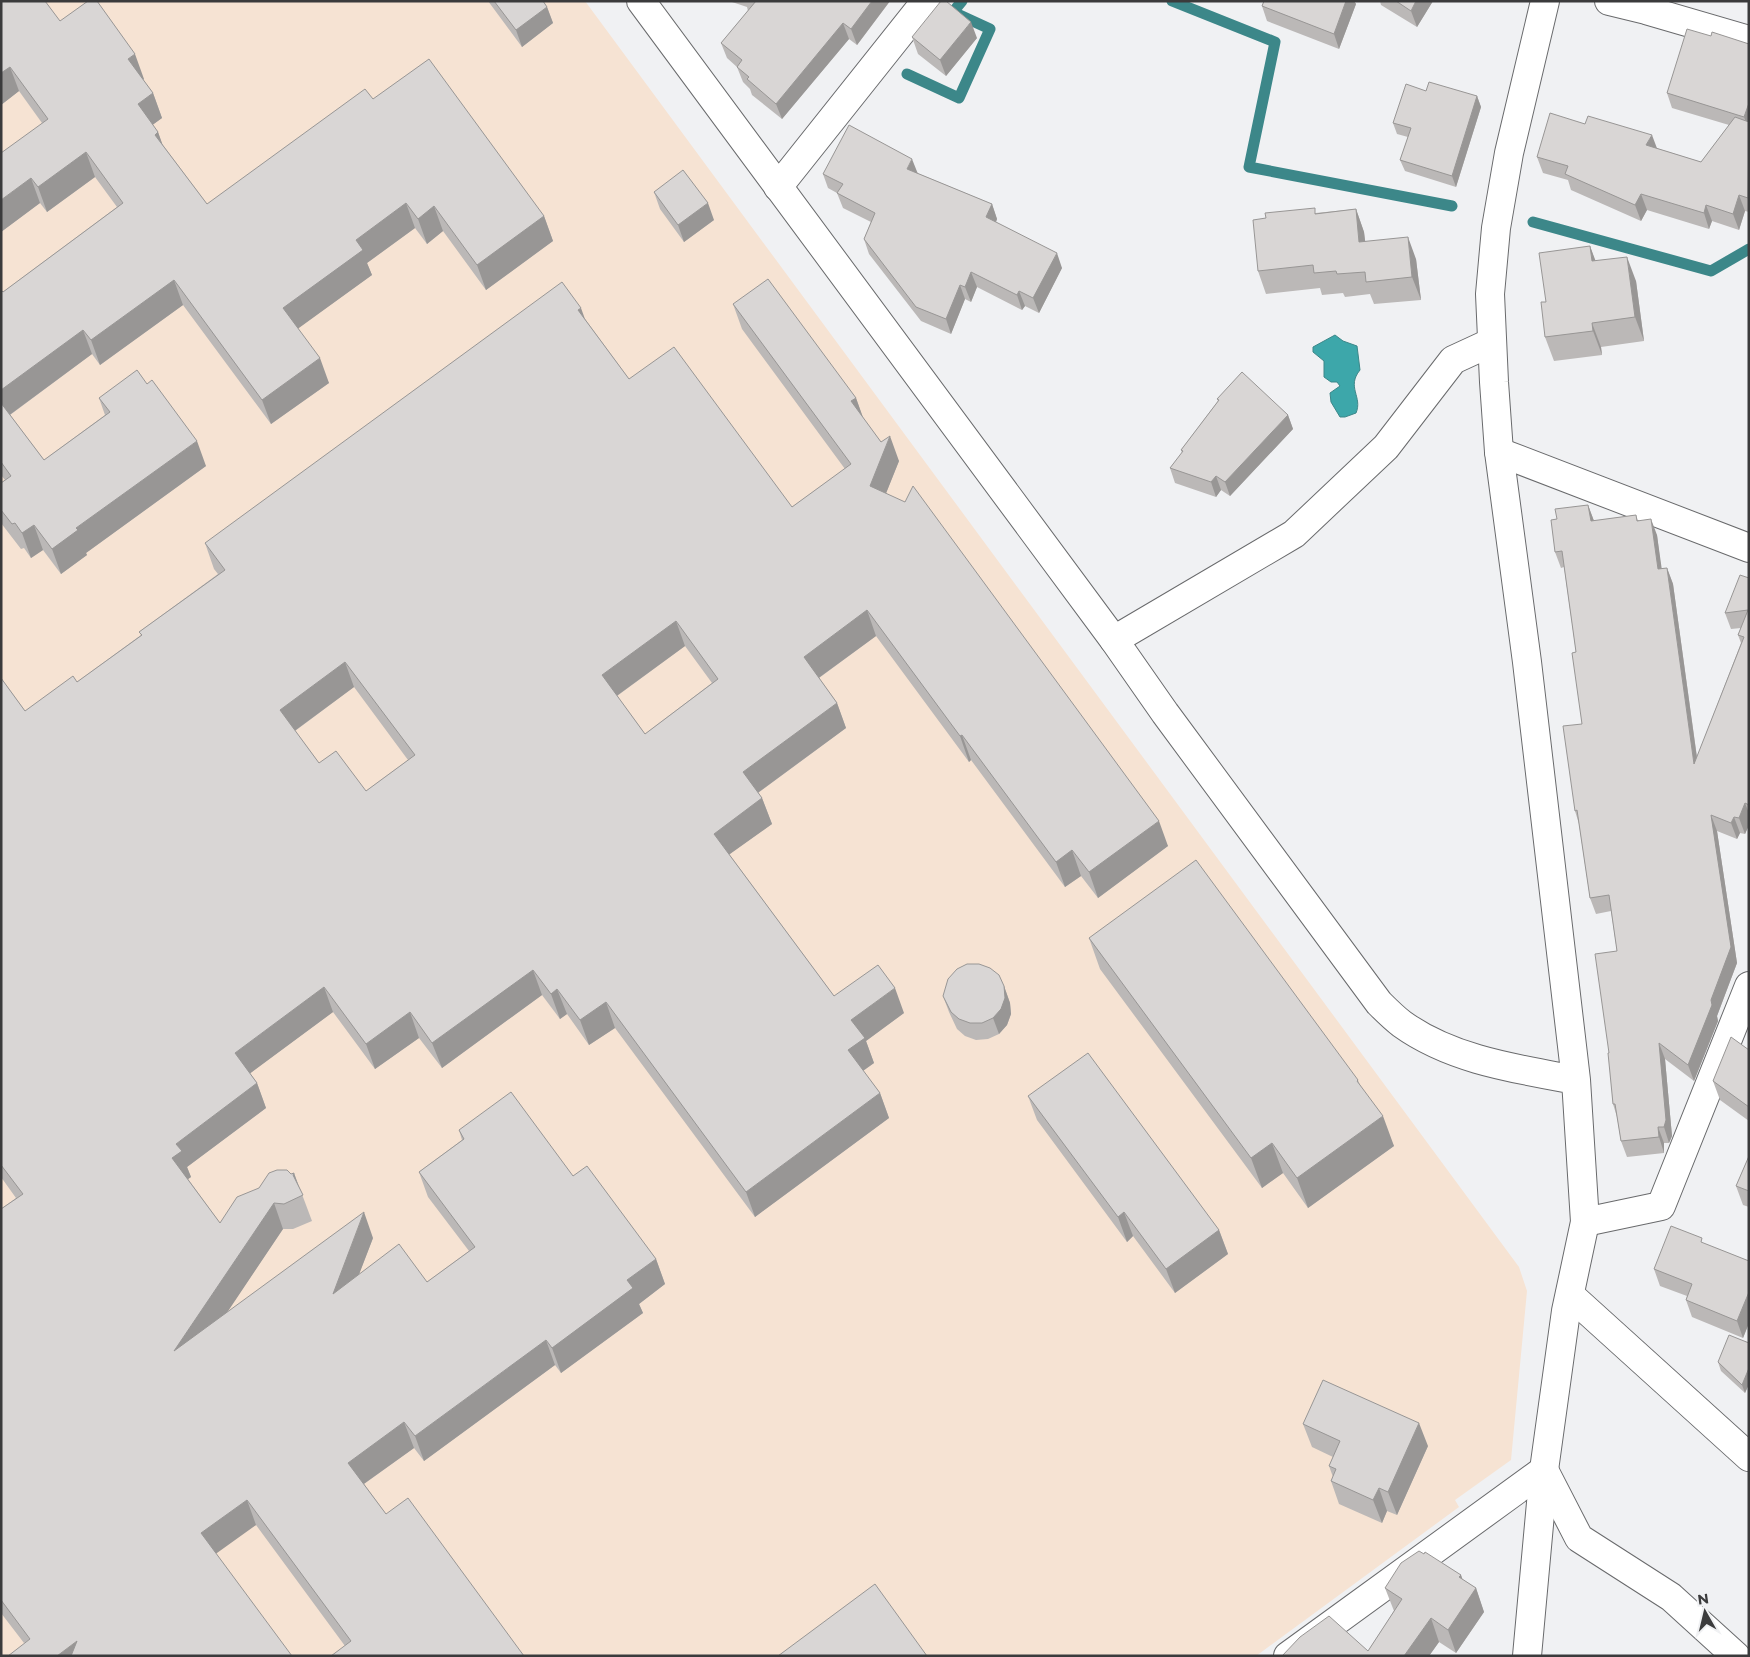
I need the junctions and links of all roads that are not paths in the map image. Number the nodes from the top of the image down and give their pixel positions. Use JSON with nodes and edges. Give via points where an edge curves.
{"nodes":[{"id":1,"x":641,"y":1,"type":"edge"},
{"id":2,"x":926,"y":1,"type":"edge"},
{"id":3,"x":1545,"y":1,"type":"edge"},
{"id":4,"x":1609,"y":1,"type":"edge"},
{"id":5,"x":1749,"y":40,"type":"edge"},
{"id":6,"x":778,"y":187,"type":"junction"},
{"id":7,"x":1492,"y":342,"type":"junction"},
{"id":8,"x":1500,"y":452,"type":"junction"},
{"id":9,"x":1749,"y":548,"type":"edge"},
{"id":10,"x":1114,"y":640,"type":"junction"},
{"id":11,"x":1749,"y":986,"type":"edge"},
{"id":12,"x":1576,"y":1080,"type":"junction"},
{"id":13,"x":1584,"y":1222,"type":"junction"},
{"id":14,"x":1570,"y":1295,"type":"junction"},
{"id":15,"x":1749,"y":1457,"type":"edge"},
{"id":16,"x":1544,"y":1470,"type":"junction"},
{"id":17,"x":1288,"y":1656,"type":"edge"},
{"id":18,"x":1527,"y":1656,"type":"edge"},
{"id":19,"x":1736,"y":1656,"type":"edge"}],
"edges":[{"from":1,"to":6,"type":"street"},
{"from":2,"to":6,"type":"street"},
{"from":3,"to":7,"type":"street","via":[[1509,154],[1496,228],[1490,294]]},
{"from":4,"to":5,"type":"street"},
{"from":6,"to":10,"type":"street"},
{"from":7,"to":8,"type":"street"},
{"from":7,"to":10,"type":"street","via":[[1453,360],[1386,447],[1294,534]]},
{"from":8,"to":9,"type":"street"},
{"from":8,"to":12,"type":"street"},
{"from":10,"to":12,"type":"street","via":[[1379,1003],[1401,1023],[1425,1038],[1460,1052],[1507,1067]]},
{"from":11,"to":13,"type":"street","via":[[1661,1206]]},
{"from":12,"to":13,"type":"street"},
{"from":13,"to":14,"type":"street"},
{"from":14,"to":15,"type":"street"},
{"from":14,"to":16,"type":"street"},
{"from":16,"to":17,"type":"street"},
{"from":16,"to":18,"type":"street"},
{"from":16,"to":19,"type":"street","via":[[1579,1538],[1672,1597]]}]}
